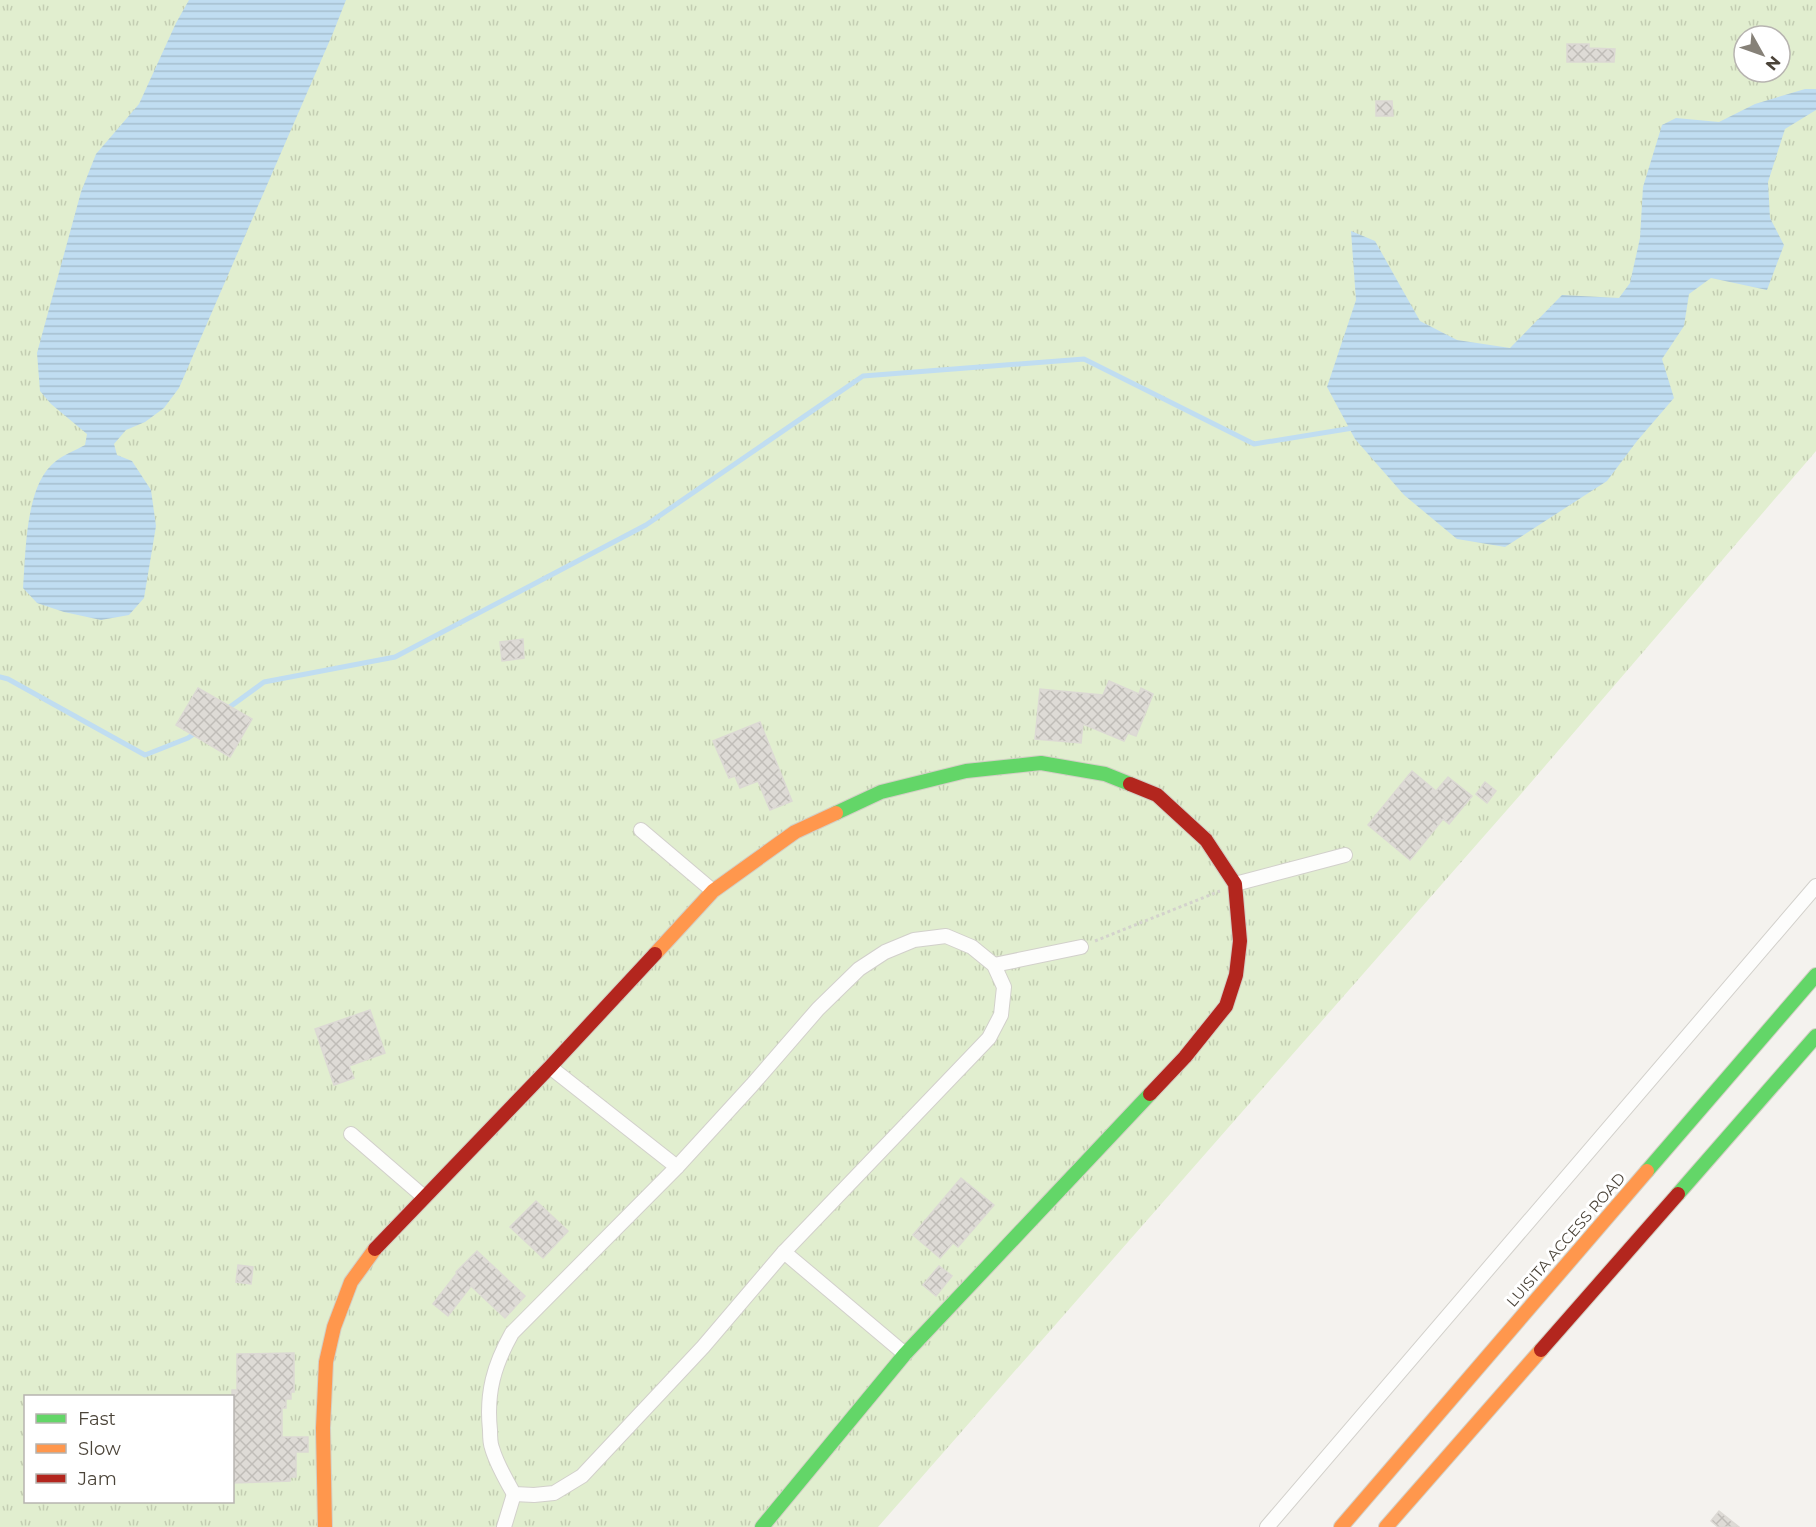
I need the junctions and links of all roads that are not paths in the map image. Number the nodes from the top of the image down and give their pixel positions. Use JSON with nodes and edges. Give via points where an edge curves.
{"nodes":[{"id":1,"x":641,"y":830,"type":"dead end"},
{"id":2,"x":1345,"y":855,"type":"dead end"},
{"id":3,"x":1235,"y":884,"type":"junction"},
{"id":4,"x":1816,"y":886,"type":"edge"},
{"id":5,"x":713,"y":891,"type":"junction"},
{"id":6,"x":1081,"y":947,"type":"road end"},
{"id":7,"x":994,"y":965,"type":"junction"},
{"id":8,"x":1816,"y":975,"type":"edge"},
{"id":9,"x":1816,"y":1036,"type":"edge"},
{"id":10,"x":550,"y":1067,"type":"junction"},
{"id":11,"x":351,"y":1134,"type":"dead end"},
{"id":12,"x":677,"y":1167,"type":"junction"},
{"id":13,"x":424,"y":1197,"type":"junction"},
{"id":14,"x":784,"y":1252,"type":"junction"},
{"id":15,"x":905,"y":1354,"type":"junction"},
{"id":16,"x":514,"y":1494,"type":"junction"},
{"id":17,"x":326,"y":1527,"type":"edge"},
{"id":18,"x":504,"y":1527,"type":"edge"},
{"id":19,"x":762,"y":1527,"type":"edge"},
{"id":20,"x":1268,"y":1527,"type":"edge"},
{"id":21,"x":1341,"y":1527,"type":"edge"},
{"id":22,"x":1386,"y":1527,"type":"edge"}],
"edges":[{"from":1,"to":5,"type":"street"},
{"from":2,"to":3,"type":"street"},
{"from":3,"to":5,"type":"street","via":[[1206,840],[1157,795],[1105,774],[1041,763],[966,771],[881,792],[795,832]]},
{"from":3,"to":15,"type":"street","via":[[1240,941],[1236,975],[1226,1006],[1185,1058]]},
{"from":4,"to":20,"type":"street"},
{"from":5,"to":10,"type":"street"},
{"from":6,"to":7,"type":"street"},
{"from":7,"to":12,"type":"street","via":[[972,947],[946,936],[914,940],[885,952],[859,969],[818,1009]]},
{"from":7,"to":14,"type":"street","via":[[1004,987],[1001,1015],[989,1038]]},
{"from":8,"to":21,"type":"street","name":"LUISITA ACCESS ROAD"},
{"from":9,"to":22,"type":"street"},
{"from":10,"to":12,"type":"street"},
{"from":10,"to":13,"type":"street"},
{"from":11,"to":13,"type":"street"},
{"from":12,"to":16,"type":"street","via":[[512,1333],[500,1354],[491,1380],[488,1411],[492,1447]]},
{"from":13,"to":17,"type":"street","via":[[374,1250],[351,1282],[334,1327],[326,1362],[323,1428]]},
{"from":14,"to":15,"type":"street"},
{"from":14,"to":16,"type":"street","via":[[703,1347],[582,1476],[554,1493]]},
{"from":15,"to":19,"type":"street"},
{"from":16,"to":18,"type":"street"}]}
